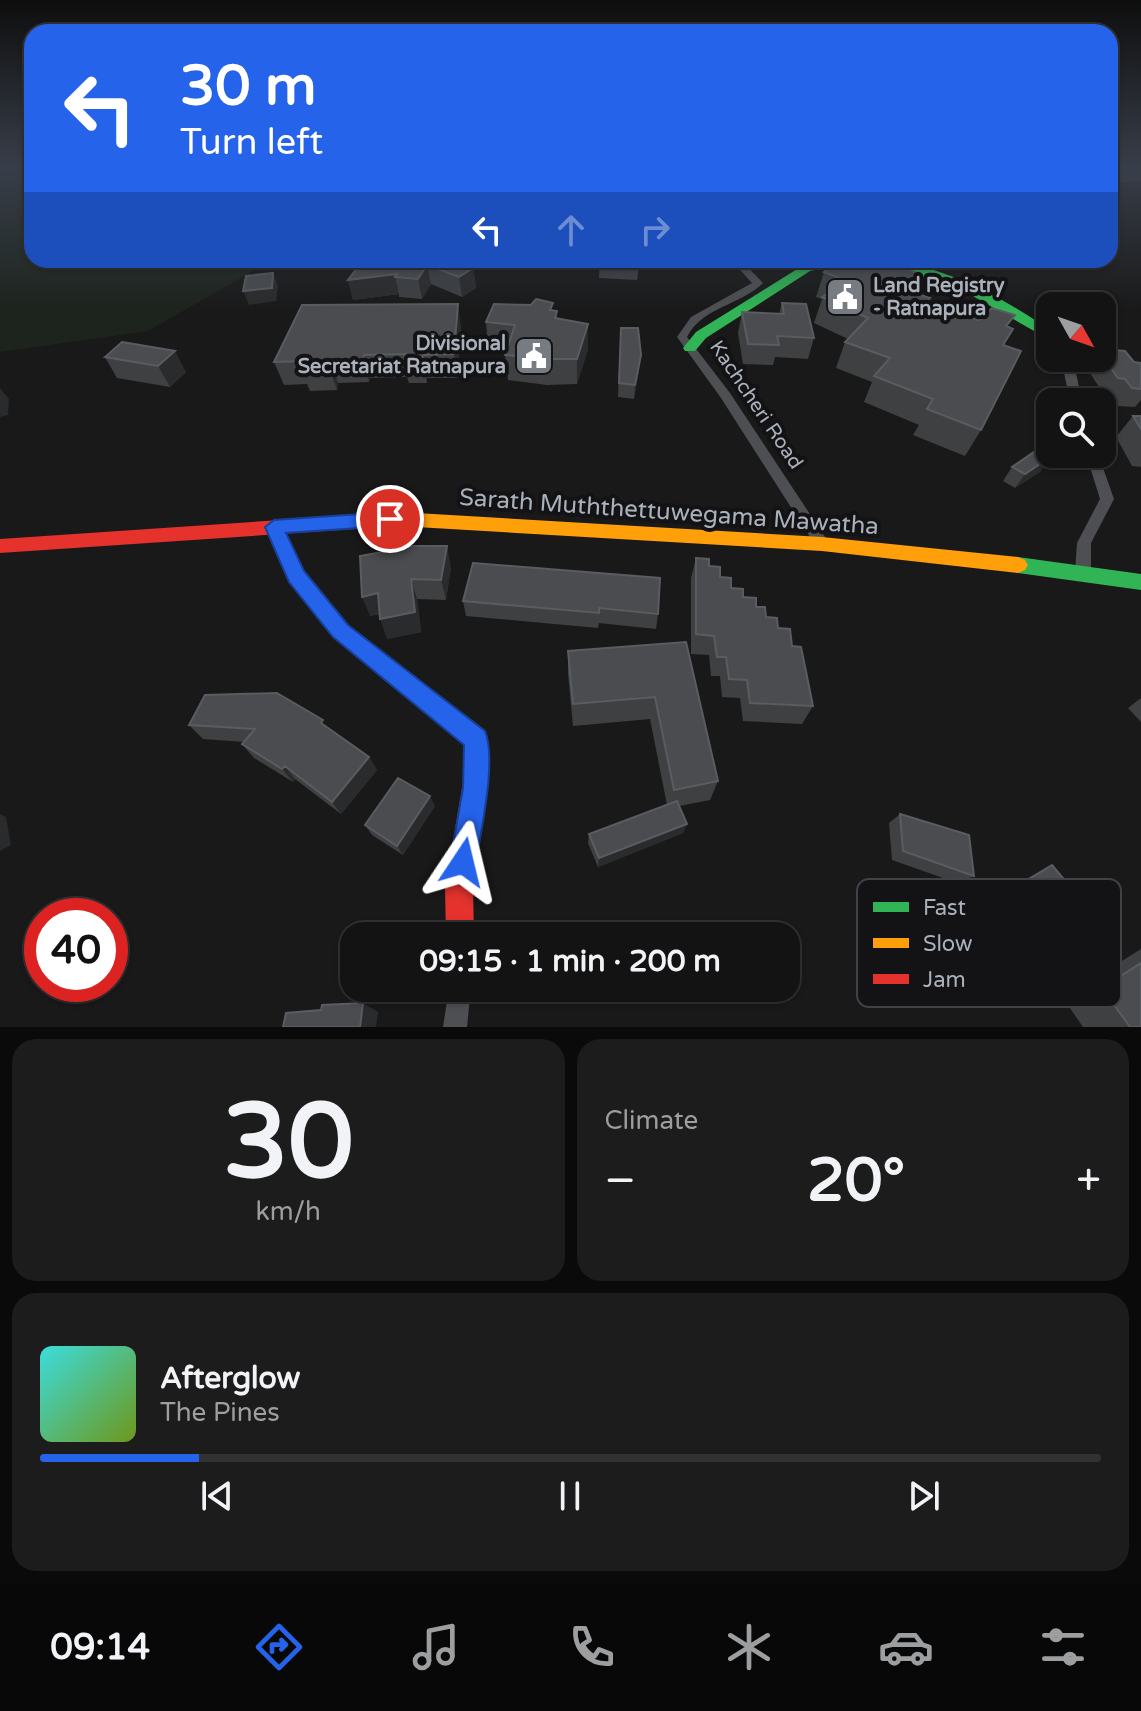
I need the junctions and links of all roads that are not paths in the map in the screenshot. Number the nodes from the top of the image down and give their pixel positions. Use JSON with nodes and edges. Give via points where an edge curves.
{"nodes":[{"id":1,"x":744,"y":268,"type":"edge"},
{"id":2,"x":808,"y":268,"type":"edge"},
{"id":3,"x":896,"y":268,"type":"edge"},
{"id":4,"x":1036,"y":323,"type":"edge"},
{"id":5,"x":690,"y":348,"type":"junction"},
{"id":6,"x":1097,"y":468,"type":"edge"},
{"id":7,"x":274,"y":527,"type":"junction"},
{"id":8,"x":822,"y":544,"type":"junction"},
{"id":9,"x":0,"y":546,"type":"edge"},
{"id":10,"x":1083,"y":572,"type":"junction"},
{"id":11,"x":1141,"y":582,"type":"edge"},
{"id":12,"x":460,"y":922,"type":"edge"},
{"id":13,"x":458,"y":1002,"type":"edge"},
{"id":14,"x":455,"y":1027,"type":"edge"}],
"edges":[{"from":1,"to":5,"type":"street","via":[[758,283],[685,326],[682,337]]},
{"from":2,"to":5,"type":"street","name":"Kachcheri Road","via":[[701,335]]},
{"from":3,"to":4,"type":"street","name":"Kachcheri Road","via":[[956,283]]},
{"from":5,"to":8,"type":"street","name":"Kachcheri Road"},
{"from":6,"to":10,"type":"street","via":[[1107,499],[1084,543]]},
{"from":7,"to":8,"type":"street","name":"Sarath Muththettuwegama Mawatha","via":[[390,519]]},
{"from":7,"to":9,"type":"street","name":"Sarath Muththettuwegama Mawatha"},
{"from":7,"to":12,"type":"street","via":[[296,576],[340,631],[476,739]]},
{"from":8,"to":10,"type":"street","name":"Sarath Muththettuwegama Mawatha"},
{"from":10,"to":11,"type":"street","name":"Sarath Muththettuwegama Mawatha"},
{"from":13,"to":14,"type":"street"}]}
